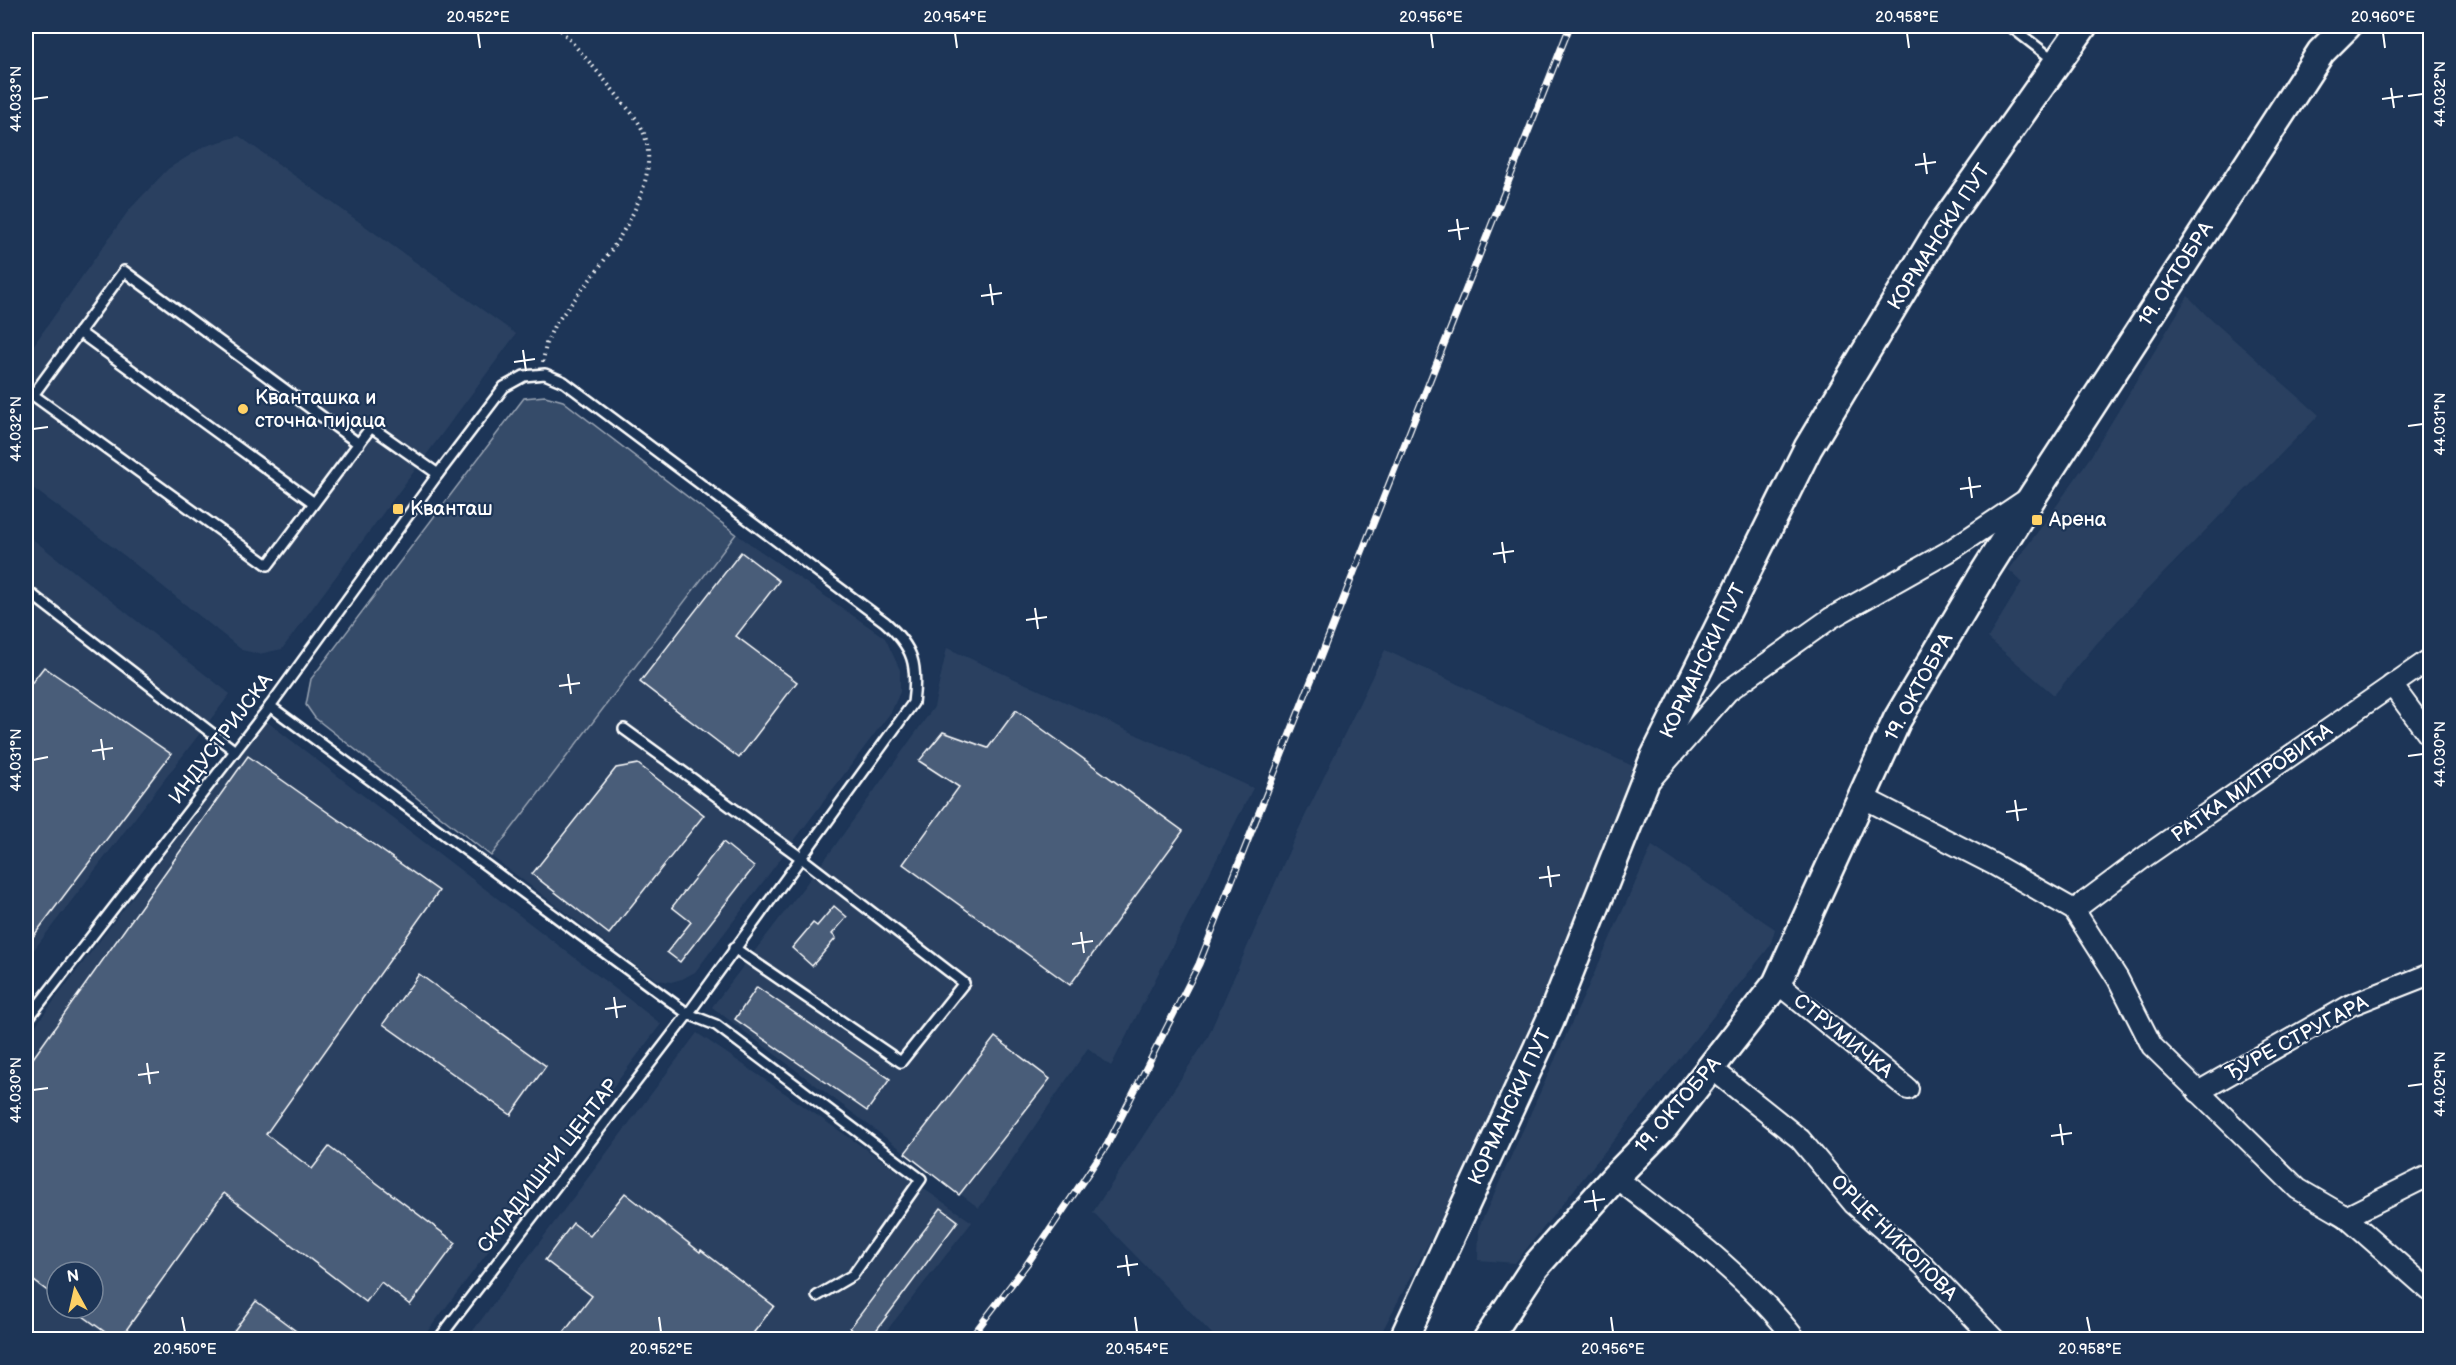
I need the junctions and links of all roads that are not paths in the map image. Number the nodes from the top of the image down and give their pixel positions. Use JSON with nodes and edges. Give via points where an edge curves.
{"nodes":[{"id":1,"x":2010,"y":26,"type":"edge"},
{"id":2,"x":2083,"y":26,"type":"edge"},
{"id":3,"x":2347,"y":26,"type":"edge"},
{"id":4,"x":2057,"y":62,"type":"junction"},
{"id":5,"x":79,"y":332,"type":"junction"},
{"id":6,"x":544,"y":374,"type":"joint"},
{"id":7,"x":359,"y":444,"type":"junction"},
{"id":8,"x":438,"y":474,"type":"junction"},
{"id":9,"x":2034,"y":494,"type":"junction"},
{"id":10,"x":314,"y":503,"type":"junction"},
{"id":11,"x":26,"y":590,"type":"edge"},
{"id":12,"x":2430,"y":658,"type":"edge"},
{"id":13,"x":2392,"y":685,"type":"junction"},
{"id":14,"x":270,"y":706,"type":"junction"},
{"id":15,"x":624,"y":729,"type":"dead end"},
{"id":16,"x":2430,"y":737,"type":"edge"},
{"id":17,"x":235,"y":751,"type":"junction"},
{"id":18,"x":1642,"y":789,"type":"junction"},
{"id":19,"x":1862,"y":797,"type":"junction"},
{"id":20,"x":800,"y":857,"type":"junction"},
{"id":21,"x":2074,"y":910,"type":"junction"},
{"id":22,"x":734,"y":948,"type":"junction"},
{"id":23,"x":2430,"y":974,"type":"edge"},
{"id":24,"x":1778,"y":983,"type":"junction"},
{"id":25,"x":688,"y":1014,"type":"junction"},
{"id":26,"x":26,"y":1022,"type":"edge"},
{"id":27,"x":1712,"y":1068,"type":"junction"},
{"id":28,"x":1908,"y":1089,"type":"dead end"},
{"id":29,"x":2198,"y":1092,"type":"junction"},
{"id":30,"x":2430,"y":1175,"type":"edge"},
{"id":31,"x":1615,"y":1177,"type":"junction"},
{"id":32,"x":2346,"y":1217,"type":"junction"},
{"id":33,"x":2430,"y":1291,"type":"edge"},
{"id":34,"x":817,"y":1296,"type":"dead end"},
{"id":35,"x":438,"y":1340,"type":"edge"},
{"id":36,"x":1403,"y":1340,"type":"edge"},
{"id":37,"x":1487,"y":1340,"type":"edge"},
{"id":38,"x":1796,"y":1340,"type":"edge"},
{"id":39,"x":1995,"y":1340,"type":"edge"}],
"edges":[{"from":1,"to":4,"type":"lane"},
{"from":2,"to":4,"type":"street","name":"КОРМАНСКИ ПУТ"},
{"from":3,"to":9,"type":"street","name":"19. ОКТОБРА","via":[[2321,52]]},
{"from":4,"to":18,"type":"street","name":"КОРМАНСКИ ПУТ","via":[[1939,230],[1808,448]]},
{"from":5,"to":7,"type":"lane","via":[[124,271]]},
{"from":5,"to":10,"type":"lane"},
{"from":5,"to":10,"type":"lane","via":[[33,395],[42,402],[268,565]]},
{"from":6,"to":8,"type":"lane","name":"ИНДУСТРИЈСКА","via":[[524,376],[504,387]]},
{"from":6,"to":20,"type":"lane","name":"СКЛАДИШНИ ЦЕНТАР","via":[[564,382],[885,622],[901,636],[911,653],[916,668],[913,703]]},
{"from":7,"to":8,"type":"lane","via":[[371,427]]},
{"from":7,"to":10,"type":"lane"},
{"from":8,"to":14,"type":"lane","name":"ИНДУСТРИЈСКА"},
{"from":9,"to":18,"type":"street","via":[[1948,552],[1831,618],[1728,691]]},
{"from":9,"to":19,"type":"street","name":"19. ОКТОБРА","via":[[1897,720]]},
{"from":11,"to":17,"type":"lane"},
{"from":12,"to":13,"type":"street","name":"РАТКА МИТРОВИЋА"},
{"from":13,"to":16,"type":"street"},
{"from":13,"to":21,"type":"street","name":"РАТКА МИТРОВИЋА"},
{"from":14,"to":17,"type":"lane","name":"ИНДУСТРИЈСКА"},
{"from":14,"to":25,"type":"lane"},
{"from":15,"to":20,"type":"lane"},
{"from":17,"to":26,"type":"lane","name":"ИНДУСТРИЈСКА"},
{"from":18,"to":36,"type":"street","name":"КОРМАНСКИ ПУТ","via":[[1550,1021]]},
{"from":19,"to":21,"type":"street"},
{"from":19,"to":24,"type":"street","name":"19. ОКТОБРА"},
{"from":20,"to":22,"type":"lane","name":"СКЛАДИШНИ ЦЕНТАР"},
{"from":20,"to":22,"type":"lane","via":[[964,983],[902,1062]]},
{"from":21,"to":29,"type":"street","via":[[2118,979],[2152,1046]]},
{"from":22,"to":25,"type":"lane","name":"СКЛАДИШНИ ЦЕНТАР"},
{"from":23,"to":29,"type":"street","name":"ЂУРЕ СТРУГАРА","via":[[2351,1005]]},
{"from":24,"to":27,"type":"street","name":"19. ОКТОБРА"},
{"from":24,"to":28,"type":"street","name":"СТРУМИЧКА"},
{"from":25,"to":34,"type":"lane","via":[[717,1025],[921,1179],[853,1275]]},
{"from":25,"to":35,"type":"lane","name":"СКЛАДИШНИ ЦЕНТАР"},
{"from":27,"to":31,"type":"street","name":"19. ОКТОБРА","via":[[1665,1126]]},
{"from":27,"to":39,"type":"street","name":"ОРЦЕ НИКОЛОВА","via":[[1800,1139],[1854,1204],[1923,1264]]},
{"from":29,"to":32,"type":"street","via":[[2298,1188]]},
{"from":30,"to":32,"type":"street"},
{"from":31,"to":37,"type":"street","name":"19. ОКТОБРА","via":[[1535,1267]]},
{"from":31,"to":38,"type":"street","via":[[1693,1238],[1778,1316]]},
{"from":32,"to":33,"type":"street"}]}
